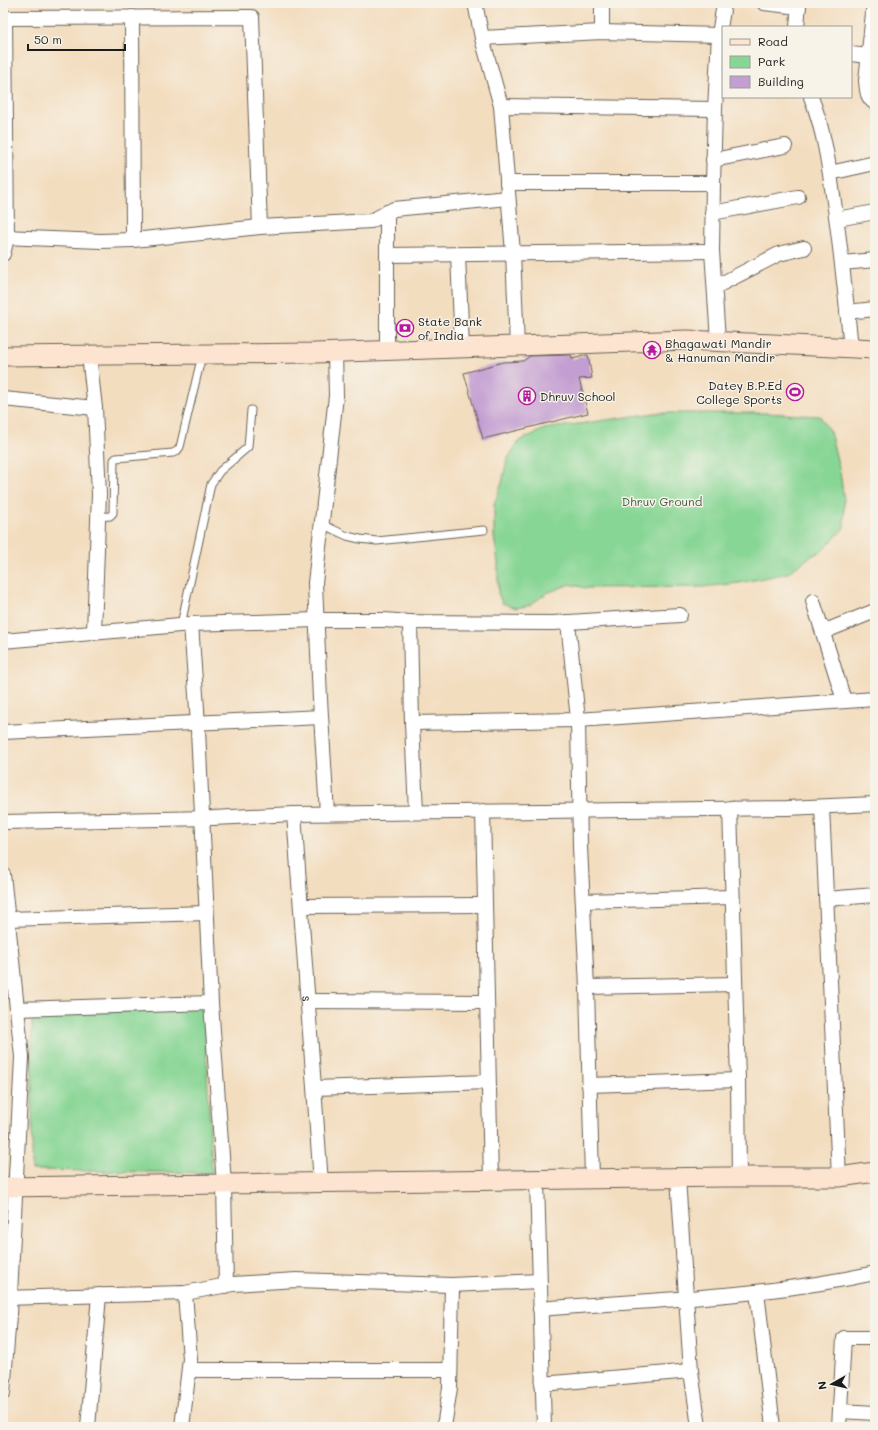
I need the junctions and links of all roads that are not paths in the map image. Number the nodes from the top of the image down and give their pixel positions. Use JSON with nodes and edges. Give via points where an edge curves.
{"nodes":[{"id":1,"x":474,"y":3,"type":"edge"},
{"id":2,"x":602,"y":3,"type":"edge"},
{"id":3,"x":724,"y":3,"type":"edge"},
{"id":4,"x":764,"y":3,"type":"edge"},
{"id":5,"x":874,"y":3,"type":"edge"},
{"id":6,"x":799,"y":5,"type":"edge"},
{"id":7,"x":132,"y":17,"type":"junction"},
{"id":8,"x":4,"y":18,"type":"edge"},
{"id":9,"x":797,"y":26,"type":"edge"},
{"id":10,"x":602,"y":32,"type":"junction"},
{"id":11,"x":719,"y":35,"type":"junction"},
{"id":12,"x":482,"y":38,"type":"junction"},
{"id":13,"x":852,"y":54,"type":"edge"},
{"id":14,"x":868,"y":56,"type":"junction"},
{"id":15,"x":811,"y":98,"type":"edge"},
{"id":16,"x":875,"y":103,"type":"edge"},
{"id":17,"x":501,"y":106,"type":"junction"},
{"id":18,"x":715,"y":110,"type":"junction"},
{"id":19,"x":785,"y":146,"type":"dead end"},
{"id":20,"x":713,"y":160,"type":"junction"},
{"id":21,"x":875,"y":164,"type":"edge"},
{"id":22,"x":830,"y":173,"type":"junction"},
{"id":23,"x":507,"y":183,"type":"junction"},
{"id":24,"x":713,"y":183,"type":"junction"},
{"id":25,"x":798,"y":197,"type":"dead end"},
{"id":26,"x":508,"y":198,"type":"junction"},
{"id":27,"x":387,"y":212,"type":"junction"},
{"id":28,"x":875,"y":212,"type":"edge"},
{"id":29,"x":712,"y":214,"type":"junction"},
{"id":30,"x":837,"y":219,"type":"junction"},
{"id":31,"x":260,"y":227,"type":"junction"},
{"id":32,"x":5,"y":238,"type":"edge"},
{"id":33,"x":133,"y":240,"type":"junction"},
{"id":34,"x":804,"y":248,"type":"dead end"},
{"id":35,"x":712,"y":251,"type":"junction"},
{"id":36,"x":513,"y":253,"type":"junction"},
{"id":37,"x":3,"y":254,"type":"edge"},
{"id":38,"x":458,"y":254,"type":"junction"},
{"id":39,"x":388,"y":255,"type":"junction"},
{"id":40,"x":875,"y":260,"type":"edge"},
{"id":41,"x":842,"y":263,"type":"junction"},
{"id":42,"x":715,"y":287,"type":"junction"},
{"id":43,"x":875,"y":309,"type":"edge"},
{"id":44,"x":847,"y":312,"type":"junction"},
{"id":45,"x":718,"y":341,"type":"junction"},
{"id":46,"x":517,"y":346,"type":"junction"},
{"id":47,"x":462,"y":348,"type":"junction"},
{"id":48,"x":851,"y":348,"type":"junction"},
{"id":49,"x":875,"y":349,"type":"edge"},
{"id":50,"x":387,"y":351,"type":"junction"},
{"id":51,"x":335,"y":352,"type":"junction"},
{"id":52,"x":202,"y":354,"type":"junction"},
{"id":53,"x":3,"y":356,"type":"edge"},
{"id":54,"x":89,"y":356,"type":"junction"},
{"id":55,"x":3,"y":399,"type":"edge"},
{"id":56,"x":95,"y":408,"type":"junction"},
{"id":57,"x":251,"y":410,"type":"dead end"},
{"id":58,"x":98,"y":517,"type":"junction"},
{"id":59,"x":322,"y":524,"type":"junction"},
{"id":60,"x":484,"y":530,"type":"dead end"},
{"id":61,"x":813,"y":601,"type":"dead end"},
{"id":62,"x":875,"y":611,"type":"edge"},
{"id":63,"x":680,"y":615,"type":"dead end"},
{"id":64,"x":317,"y":620,"type":"junction"},
{"id":65,"x":410,"y":622,"type":"junction"},
{"id":66,"x":568,"y":622,"type":"junction"},
{"id":67,"x":186,"y":624,"type":"junction"},
{"id":68,"x":94,"y":632,"type":"junction"},
{"id":69,"x":823,"y":632,"type":"junction"},
{"id":70,"x":3,"y":641,"type":"edge"},
{"id":71,"x":875,"y":699,"type":"edge"},
{"id":72,"x":844,"y":700,"type":"junction"},
{"id":73,"x":321,"y":717,"type":"junction"},
{"id":74,"x":578,"y":720,"type":"junction"},
{"id":75,"x":412,"y":723,"type":"junction"},
{"id":76,"x":198,"y":724,"type":"junction"},
{"id":77,"x":3,"y":732,"type":"edge"},
{"id":78,"x":875,"y":804,"type":"edge"},
{"id":79,"x":822,"y":807,"type":"junction"},
{"id":80,"x":730,"y":808,"type":"junction"},
{"id":81,"x":580,"y":810,"type":"junction"},
{"id":82,"x":483,"y":811,"type":"junction"},
{"id":83,"x":416,"y":812,"type":"junction"},
{"id":84,"x":328,"y":813,"type":"junction"},
{"id":85,"x":294,"y":814,"type":"junction"},
{"id":86,"x":202,"y":818,"type":"junction"},
{"id":87,"x":3,"y":822,"type":"edge"},
{"id":88,"x":3,"y":874,"type":"edge"},
{"id":89,"x":875,"y":894,"type":"edge"},
{"id":90,"x":732,"y":897,"type":"junction"},
{"id":91,"x":826,"y":899,"type":"junction"},
{"id":92,"x":583,"y":902,"type":"junction"},
{"id":93,"x":485,"y":905,"type":"junction"},
{"id":94,"x":301,"y":906,"type":"junction"},
{"id":95,"x":206,"y":912,"type":"junction"},
{"id":96,"x":8,"y":919,"type":"junction"},
{"id":97,"x":735,"y":984,"type":"junction"},
{"id":98,"x":587,"y":987,"type":"junction"},
{"id":99,"x":308,"y":1001,"type":"junction"},
{"id":100,"x":487,"y":1002,"type":"junction"},
{"id":101,"x":212,"y":1003,"type":"junction"},
{"id":102,"x":17,"y":1009,"type":"junction"},
{"id":103,"x":738,"y":1080,"type":"junction"},
{"id":104,"x":488,"y":1082,"type":"junction"},
{"id":105,"x":589,"y":1085,"type":"junction"},
{"id":106,"x":315,"y":1088,"type":"junction"},
{"id":107,"x":875,"y":1172,"type":"edge"},
{"id":108,"x":839,"y":1177,"type":"junction"},
{"id":109,"x":678,"y":1178,"type":"junction"},
{"id":110,"x":739,"y":1178,"type":"junction"},
{"id":111,"x":592,"y":1179,"type":"junction"},
{"id":112,"x":537,"y":1180,"type":"junction"},
{"id":113,"x":491,"y":1181,"type":"junction"},
{"id":114,"x":322,"y":1183,"type":"junction"},
{"id":115,"x":224,"y":1184,"type":"junction"},
{"id":116,"x":9,"y":1187,"type":"edge"},
{"id":117,"x":875,"y":1273,"type":"edge"},
{"id":118,"x":539,"y":1281,"type":"junction"},
{"id":119,"x":452,"y":1285,"type":"junction"},
{"id":120,"x":226,"y":1286,"type":"junction"},
{"id":121,"x":757,"y":1292,"type":"junction"},
{"id":122,"x":185,"y":1293,"type":"junction"},
{"id":123,"x":99,"y":1295,"type":"junction"},
{"id":124,"x":686,"y":1297,"type":"junction"},
{"id":125,"x":6,"y":1298,"type":"edge"},
{"id":126,"x":540,"y":1309,"type":"junction"},
{"id":127,"x":875,"y":1338,"type":"edge"},
{"id":128,"x":189,"y":1370,"type":"junction"},
{"id":129,"x":450,"y":1370,"type":"junction"},
{"id":130,"x":691,"y":1371,"type":"junction"},
{"id":131,"x":542,"y":1384,"type":"junction"},
{"id":132,"x":3,"y":1393,"type":"edge"},
{"id":133,"x":840,"y":1411,"type":"junction"},
{"id":134,"x":875,"y":1413,"type":"edge"},
{"id":135,"x":88,"y":1427,"type":"edge"},
{"id":136,"x":182,"y":1427,"type":"edge"},
{"id":137,"x":444,"y":1427,"type":"edge"},
{"id":138,"x":544,"y":1427,"type":"edge"},
{"id":139,"x":699,"y":1427,"type":"edge"},
{"id":140,"x":773,"y":1427,"type":"edge"},
{"id":141,"x":839,"y":1427,"type":"edge"}],
"edges":[{"from":1,"to":12,"type":"street"},
{"from":2,"to":10,"type":"street"},
{"from":3,"to":11,"type":"street"},
{"from":4,"to":6,"type":"street"},
{"from":5,"to":14,"type":"street"},
{"from":6,"to":9,"type":"street"},
{"from":7,"to":8,"type":"street"},
{"from":7,"to":31,"type":"street","via":[[252,17]]},
{"from":7,"to":33,"type":"street"},
{"from":8,"to":32,"type":"street"},
{"from":10,"to":11,"type":"street"},
{"from":10,"to":12,"type":"street"},
{"from":11,"to":18,"type":"street"},
{"from":12,"to":17,"type":"street"},
{"from":13,"to":14,"type":"street"},
{"from":14,"to":16,"type":"street","via":[[867,92]]},
{"from":15,"to":22,"type":"street","via":[[817,112]]},
{"from":17,"to":18,"type":"street"},
{"from":17,"to":23,"type":"street"},
{"from":18,"to":20,"type":"street"},
{"from":19,"to":20,"type":"street"},
{"from":20,"to":24,"type":"street"},
{"from":21,"to":22,"type":"street"},
{"from":22,"to":30,"type":"street"},
{"from":23,"to":24,"type":"street"},
{"from":23,"to":26,"type":"street"},
{"from":24,"to":29,"type":"street"},
{"from":25,"to":29,"type":"street"},
{"from":26,"to":27,"type":"street","via":[[394,209]]},
{"from":26,"to":36,"type":"street"},
{"from":27,"to":31,"type":"street","via":[[371,221]]},
{"from":27,"to":39,"type":"street"},
{"from":28,"to":30,"type":"street"},
{"from":29,"to":35,"type":"street"},
{"from":30,"to":41,"type":"street"},
{"from":31,"to":33,"type":"street"},
{"from":32,"to":33,"type":"street"},
{"from":32,"to":37,"type":"street"},
{"from":34,"to":42,"type":"street","via":[[779,254]]},
{"from":35,"to":36,"type":"street"},
{"from":35,"to":42,"type":"street"},
{"from":36,"to":38,"type":"street"},
{"from":36,"to":46,"type":"street"},
{"from":38,"to":39,"type":"street"},
{"from":38,"to":47,"type":"street"},
{"from":39,"to":50,"type":"street"},
{"from":40,"to":41,"type":"street"},
{"from":41,"to":44,"type":"street"},
{"from":42,"to":45,"type":"street"},
{"from":43,"to":44,"type":"street"},
{"from":44,"to":48,"type":"street"},
{"from":45,"to":46,"type":"street"},
{"from":45,"to":48,"type":"street"},
{"from":46,"to":47,"type":"street"},
{"from":47,"to":50,"type":"street"},
{"from":48,"to":49,"type":"street"},
{"from":50,"to":51,"type":"street"},
{"from":51,"to":52,"type":"street"},
{"from":51,"to":59,"type":"street","via":[[336,396]]},
{"from":52,"to":54,"type":"street"},
{"from":52,"to":58,"type":"lane","via":[[180,447],[173,452],[116,458],[113,513],[110,516]]},
{"from":53,"to":54,"type":"street"},
{"from":54,"to":56,"type":"street"},
{"from":55,"to":56,"type":"street"},
{"from":56,"to":58,"type":"street"},
{"from":57,"to":67,"type":"lane","via":[[248,447],[220,471],[211,484]]},
{"from":58,"to":68,"type":"street"},
{"from":59,"to":60,"type":"lane","via":[[347,536],[377,541]]},
{"from":59,"to":64,"type":"street","via":[[315,584]]},
{"from":61,"to":69,"type":"street"},
{"from":62,"to":69,"type":"street"},
{"from":63,"to":66,"type":"street"},
{"from":64,"to":65,"type":"street"},
{"from":64,"to":67,"type":"street"},
{"from":64,"to":73,"type":"street"},
{"from":65,"to":66,"type":"street"},
{"from":65,"to":75,"type":"street"},
{"from":66,"to":74,"type":"street"},
{"from":67,"to":68,"type":"street"},
{"from":67,"to":76,"type":"street"},
{"from":68,"to":70,"type":"street"},
{"from":69,"to":72,"type":"street"},
{"from":71,"to":72,"type":"street"},
{"from":72,"to":74,"type":"street"},
{"from":73,"to":76,"type":"street"},
{"from":73,"to":84,"type":"street"},
{"from":74,"to":75,"type":"street"},
{"from":74,"to":81,"type":"street"},
{"from":75,"to":83,"type":"street"},
{"from":76,"to":77,"type":"street"},
{"from":76,"to":86,"type":"street"},
{"from":78,"to":79,"type":"street"},
{"from":79,"to":80,"type":"street"},
{"from":79,"to":91,"type":"street"},
{"from":80,"to":81,"type":"street"},
{"from":80,"to":90,"type":"street"},
{"from":81,"to":82,"type":"street"},
{"from":81,"to":92,"type":"street"},
{"from":82,"to":83,"type":"street"},
{"from":82,"to":93,"type":"street"},
{"from":83,"to":84,"type":"street"},
{"from":84,"to":85,"type":"street"},
{"from":85,"to":86,"type":"street"},
{"from":85,"to":94,"type":"street","name":"s"},
{"from":86,"to":87,"type":"street"},
{"from":86,"to":95,"type":"street"},
{"from":88,"to":96,"type":"street"},
{"from":89,"to":91,"type":"street"},
{"from":90,"to":92,"type":"street"},
{"from":90,"to":97,"type":"street"},
{"from":91,"to":108,"type":"street"},
{"from":92,"to":98,"type":"street"},
{"from":93,"to":94,"type":"street"},
{"from":93,"to":100,"type":"street"},
{"from":94,"to":99,"type":"street","name":"s"},
{"from":95,"to":96,"type":"street"},
{"from":95,"to":101,"type":"street"},
{"from":96,"to":102,"type":"street"},
{"from":97,"to":98,"type":"street"},
{"from":97,"to":103,"type":"street"},
{"from":98,"to":105,"type":"street"},
{"from":99,"to":100,"type":"street"},
{"from":99,"to":106,"type":"street","name":"s"},
{"from":100,"to":104,"type":"street"},
{"from":101,"to":102,"type":"street"},
{"from":101,"to":115,"type":"street"},
{"from":102,"to":116,"type":"street","via":[[22,1057]]},
{"from":103,"to":105,"type":"street"},
{"from":103,"to":110,"type":"street"},
{"from":104,"to":106,"type":"street"},
{"from":104,"to":113,"type":"street"},
{"from":105,"to":111,"type":"street"},
{"from":106,"to":114,"type":"street","name":"s"},
{"from":107,"to":108,"type":"street"},
{"from":108,"to":110,"type":"street"},
{"from":109,"to":110,"type":"street"},
{"from":109,"to":111,"type":"street"},
{"from":109,"to":124,"type":"street"},
{"from":111,"to":112,"type":"street"},
{"from":112,"to":113,"type":"street"},
{"from":112,"to":118,"type":"street"},
{"from":113,"to":114,"type":"street"},
{"from":114,"to":115,"type":"street"},
{"from":115,"to":116,"type":"street"},
{"from":115,"to":120,"type":"street"},
{"from":116,"to":125,"type":"street"},
{"from":117,"to":121,"type":"street"},
{"from":118,"to":119,"type":"street"},
{"from":118,"to":126,"type":"street"},
{"from":119,"to":120,"type":"street","via":[[296,1280]]},
{"from":119,"to":129,"type":"street"},
{"from":120,"to":122,"type":"street"},
{"from":121,"to":124,"type":"street"},
{"from":121,"to":140,"type":"street"},
{"from":122,"to":123,"type":"street"},
{"from":122,"to":128,"type":"street"},
{"from":123,"to":125,"type":"street"},
{"from":123,"to":135,"type":"street"},
{"from":124,"to":126,"type":"street"},
{"from":124,"to":130,"type":"street"},
{"from":125,"to":132,"type":"street"},
{"from":126,"to":131,"type":"street"},
{"from":127,"to":133,"type":"street","via":[[844,1338]]},
{"from":128,"to":129,"type":"street"},
{"from":128,"to":136,"type":"street"},
{"from":129,"to":137,"type":"street"},
{"from":130,"to":131,"type":"street"},
{"from":130,"to":139,"type":"street"},
{"from":131,"to":138,"type":"street"},
{"from":133,"to":134,"type":"street"},
{"from":133,"to":141,"type":"street"}]}
